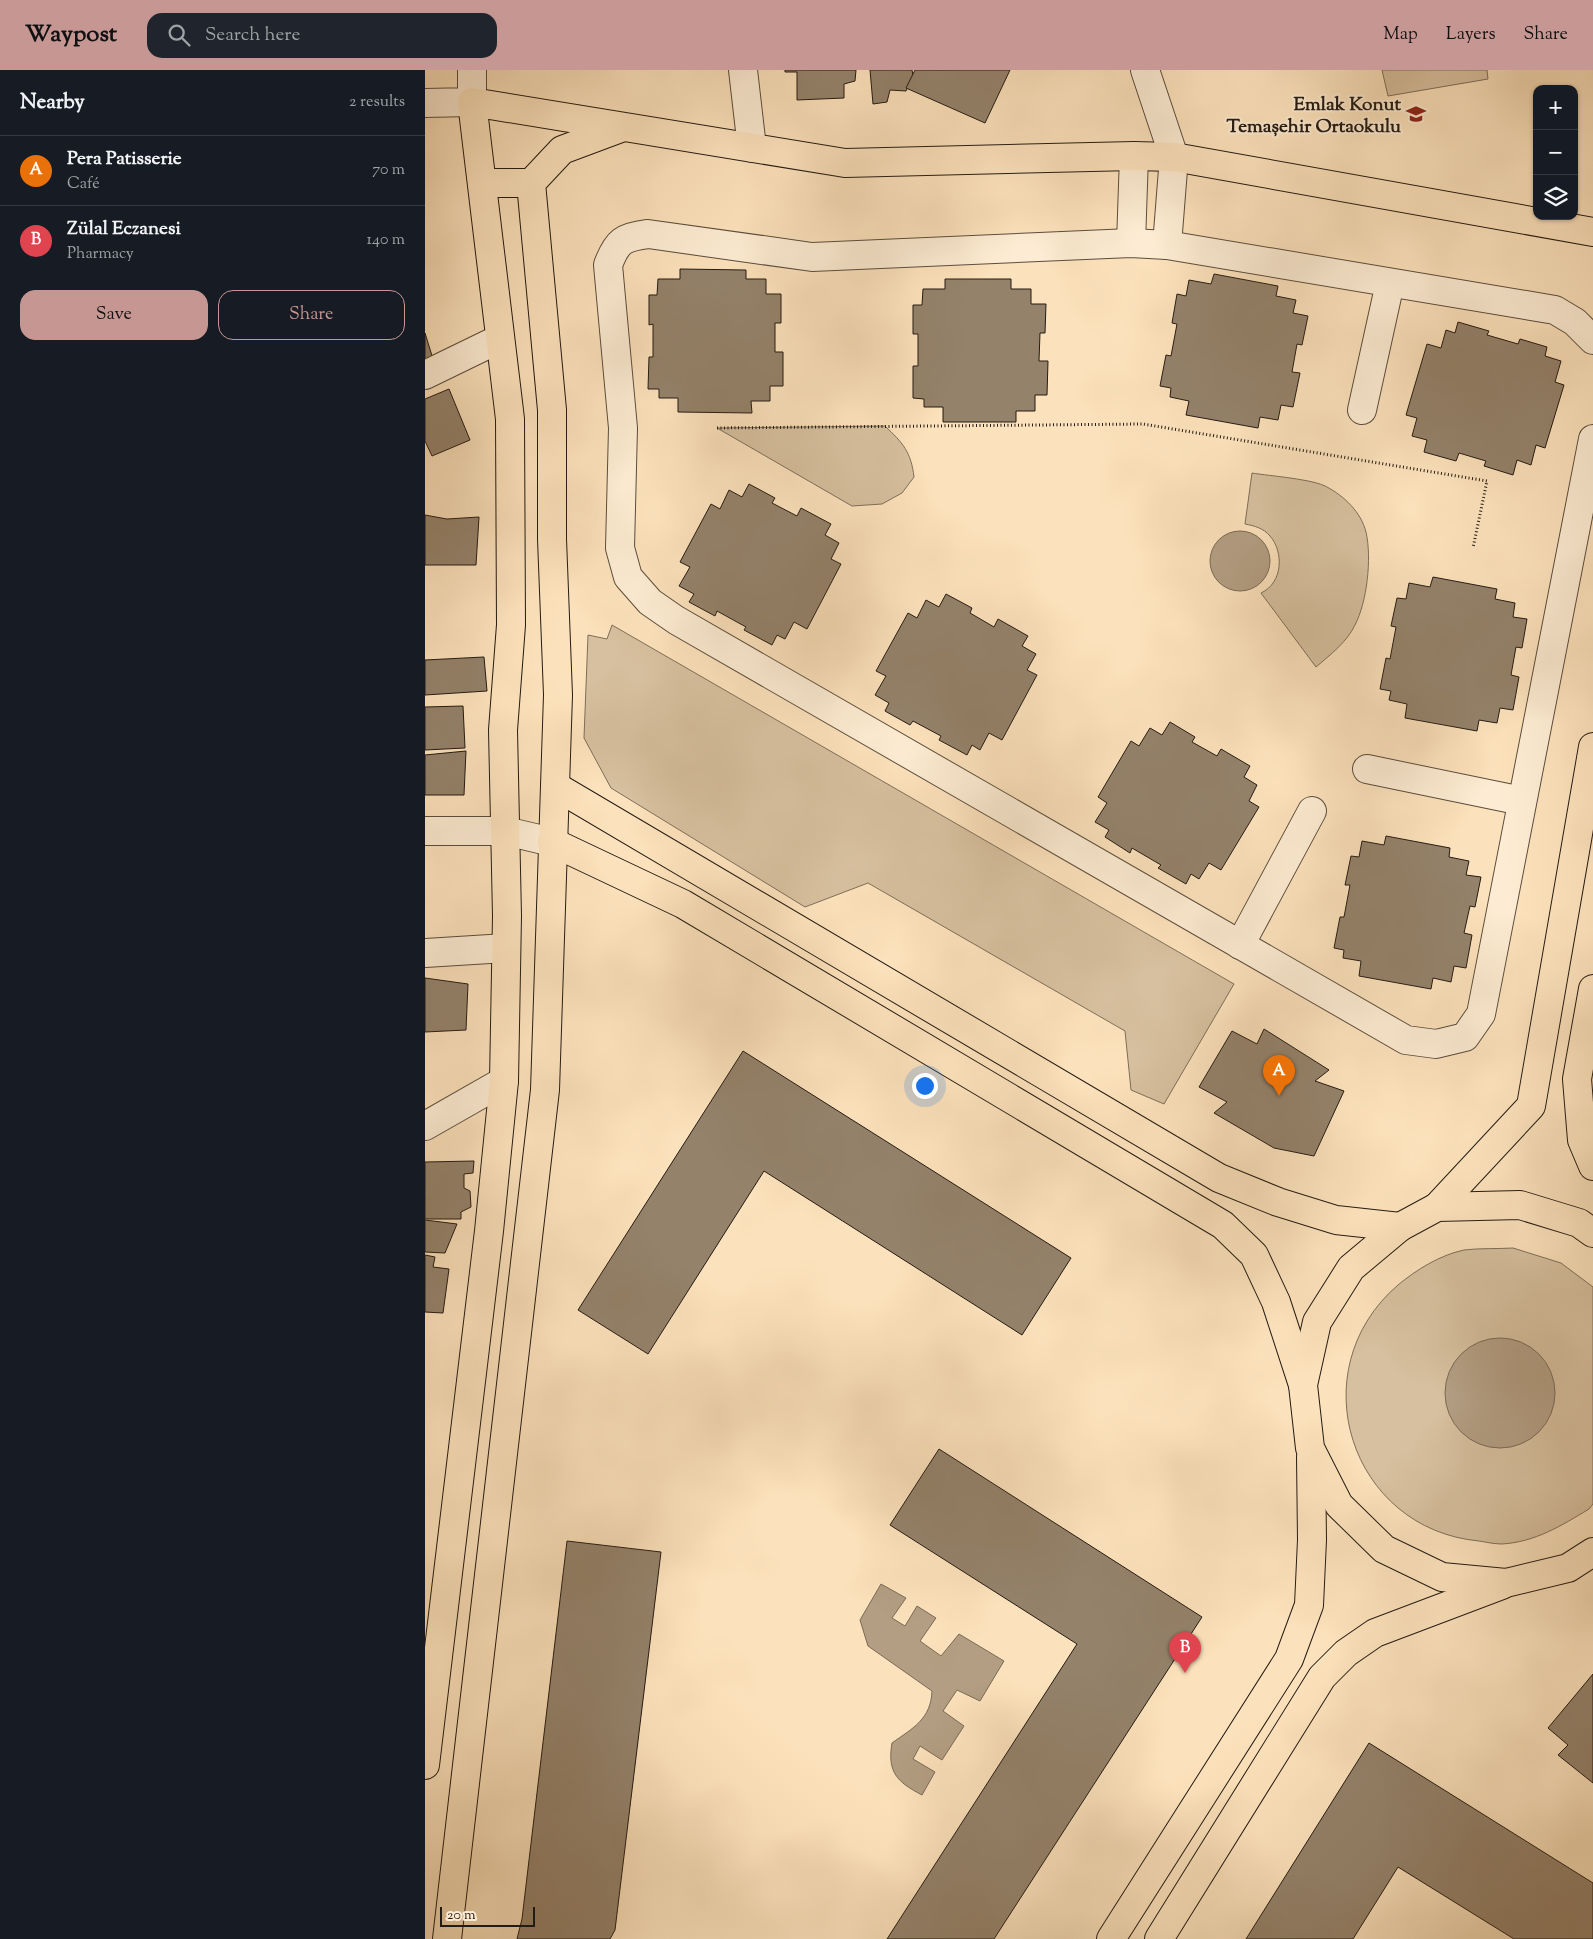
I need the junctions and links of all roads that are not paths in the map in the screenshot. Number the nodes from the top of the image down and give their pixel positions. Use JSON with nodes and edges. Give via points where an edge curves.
{"nodes":[{"id":1,"x":472,"y":70,"type":"edge"},
{"id":2,"x":743,"y":70,"type":"edge"},
{"id":3,"x":1145,"y":70,"type":"edge"},
{"id":4,"x":472,"y":102,"type":"junction"},
{"id":5,"x":425,"y":103,"type":"edge"},
{"id":6,"x":623,"y":127,"type":"junction"},
{"id":7,"x":752,"y":148,"type":"junction"},
{"id":8,"x":1134,"y":156,"type":"junction"},
{"id":9,"x":1174,"y":157,"type":"junction"},
{"id":10,"x":481,"y":183,"type":"junction"},
{"id":11,"x":531,"y":183,"type":"junction"},
{"id":12,"x":1593,"y":232,"type":"edge"},
{"id":13,"x":1131,"y":243,"type":"junction"},
{"id":14,"x":1167,"y":244,"type":"junction"},
{"id":15,"x":1390,"y":283,"type":"junction"},
{"id":16,"x":499,"y":339,"type":"junction"},
{"id":17,"x":1593,"y":340,"type":"edge"},
{"id":18,"x":425,"y":375,"type":"edge"},
{"id":19,"x":1362,"y":410,"type":"dead end"},
{"id":20,"x":1593,"y":439,"type":"edge"},
{"id":21,"x":1593,"y":747,"type":"edge"},
{"id":22,"x":1367,"y":769,"type":"dead end"},
{"id":23,"x":555,"y":786,"type":"junction"},
{"id":24,"x":1523,"y":801,"type":"junction"},
{"id":25,"x":1312,"y":811,"type":"dead end"},
{"id":26,"x":425,"y":831,"type":"edge"},
{"id":27,"x":505,"y":831,"type":"junction"},
{"id":28,"x":552,"y":842,"type":"junction"},
{"id":29,"x":1240,"y":945,"type":"junction"},
{"id":30,"x":506,"y":948,"type":"junction"},
{"id":31,"x":425,"y":953,"type":"edge"},
{"id":32,"x":1593,"y":988,"type":"edge"},
{"id":33,"x":503,"y":1081,"type":"junction"},
{"id":34,"x":425,"y":1126,"type":"edge"},
{"id":35,"x":1593,"y":1166,"type":"edge"},
{"id":36,"x":1437,"y":1207,"type":"junction"},
{"id":37,"x":1400,"y":1228,"type":"junction"},
{"id":38,"x":1593,"y":1233,"type":"edge"},
{"id":39,"x":1303,"y":1385,"type":"junction"},
{"id":40,"x":1310,"y":1448,"type":"junction"},
{"id":41,"x":1593,"y":1552,"type":"edge"},
{"id":42,"x":1581,"y":1566,"type":"edge"},
{"id":43,"x":1506,"y":1583,"type":"junction"},
{"id":44,"x":425,"y":1765,"type":"edge"},
{"id":45,"x":447,"y":1939,"type":"edge"},
{"id":46,"x":1111,"y":1939,"type":"edge"},
{"id":47,"x":1159,"y":1939,"type":"edge"}],
"edges":[{"from":1,"to":4,"type":"street"},
{"from":2,"to":7,"type":"street"},
{"from":3,"to":9,"type":"street"},
{"from":4,"to":5,"type":"street"},
{"from":4,"to":6,"type":"main road"},
{"from":4,"to":10,"type":"main road"},
{"from":6,"to":7,"type":"main road"},
{"from":6,"to":11,"type":"main road","via":[[561,150]]},
{"from":7,"to":8,"type":"main road","via":[[845,163]]},
{"from":8,"to":9,"type":"main road"},
{"from":8,"to":13,"type":"street"},
{"from":9,"to":12,"type":"main road"},
{"from":9,"to":14,"type":"street"},
{"from":10,"to":11,"type":"main road"},
{"from":10,"to":16,"type":"main road"},
{"from":11,"to":23,"type":"main road","via":[[552,410],[552,539],[558,694]]},
{"from":13,"to":14,"type":"street"},
{"from":13,"to":29,"type":"street","via":[[811,257],[648,234],[629,236],[615,247],[608,265],[623,428],[620,548],[628,577],[650,602],[676,620]]},
{"from":14,"to":15,"type":"street"},
{"from":15,"to":17,"type":"street","via":[[1555,310],[1575,322]]},
{"from":15,"to":19,"type":"street"},
{"from":16,"to":18,"type":"street"},
{"from":16,"to":27,"type":"main road","via":[[510,419],[511,625],[503,730]]},
{"from":20,"to":24,"type":"street"},
{"from":21,"to":36,"type":"main road","via":[[1531,1106]]},
{"from":22,"to":24,"type":"street"},
{"from":23,"to":28,"type":"main road"},
{"from":23,"to":37,"type":"main road","via":[[1219,1178],[1278,1202],[1336,1220]]},
{"from":24,"to":29,"type":"street","via":[[1481,1014],[1465,1037],[1436,1044],[1406,1040]]},
{"from":25,"to":29,"type":"street"},
{"from":26,"to":27,"type":"street"},
{"from":27,"to":28,"type":"street"},
{"from":27,"to":30,"type":"main road"},
{"from":28,"to":39,"type":"main road","via":[[683,904],[1223,1225],[1254,1255],[1276,1302]]},
{"from":28,"to":45,"type":"main road","via":[[545,1090]]},
{"from":30,"to":31,"type":"street"},
{"from":30,"to":33,"type":"main road"},
{"from":32,"to":35,"type":"main road","via":[[1577,1079],[1582,1140]]},
{"from":33,"to":34,"type":"street"},
{"from":33,"to":44,"type":"main road","via":[[489,1231]]},
{"from":36,"to":37,"type":"main road"},
{"from":36,"to":38,"type":"main road","via":[[1520,1205],[1579,1223]]},
{"from":37,"to":39,"type":"main road","via":[[1351,1268],[1336,1291],[1317,1322]]},
{"from":39,"to":40,"type":"main road"},
{"from":40,"to":43,"type":"main road","via":[[1339,1505],[1384,1550],[1442,1576]]},
{"from":40,"to":46,"type":"main road","via":[[1312,1540],[1309,1605],[1289,1659]]},
{"from":41,"to":42,"type":"main road"},
{"from":42,"to":43,"type":"main road"},
{"from":43,"to":47,"type":"main road","via":[[1375,1633],[1346,1653],[1322,1677]]}]}
